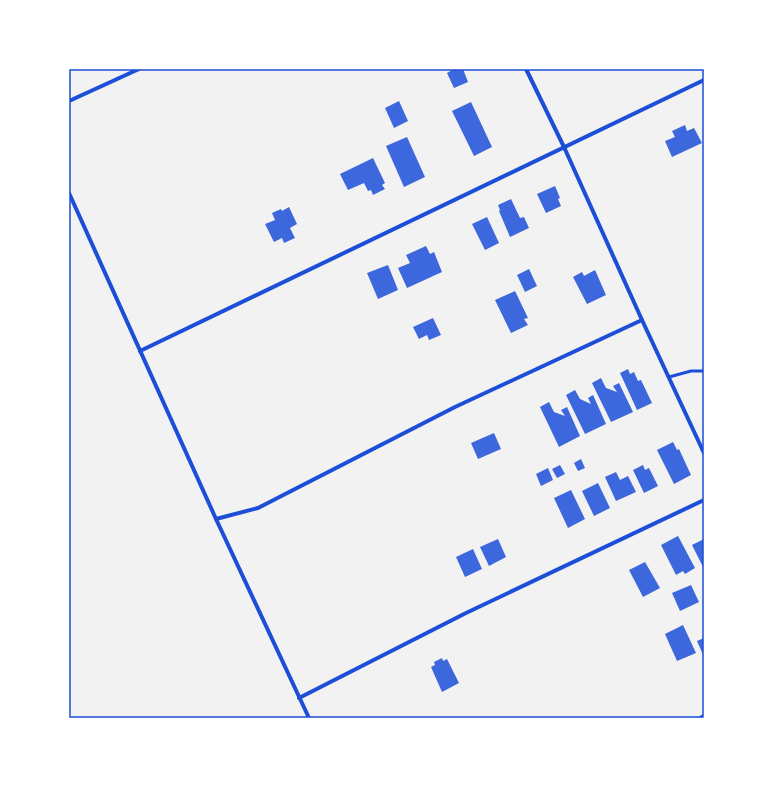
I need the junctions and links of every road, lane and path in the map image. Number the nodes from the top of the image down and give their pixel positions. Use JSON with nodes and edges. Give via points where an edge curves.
{"nodes":[{"id":1,"x":139,"y":69,"type":"edge"},
{"id":2,"x":526,"y":69,"type":"edge"},
{"id":3,"x":704,"y":80,"type":"edge"},
{"id":4,"x":69,"y":101,"type":"edge"},
{"id":5,"x":564,"y":147,"type":"junction"},
{"id":6,"x":69,"y":193,"type":"edge"},
{"id":7,"x":642,"y":320,"type":"junction"},
{"id":8,"x":140,"y":351,"type":"junction"},
{"id":9,"x":704,"y":371,"type":"edge"},
{"id":10,"x":669,"y":377,"type":"junction"},
{"id":11,"x":704,"y":453,"type":"edge"},
{"id":12,"x":704,"y":500,"type":"edge"},
{"id":13,"x":216,"y":519,"type":"junction"},
{"id":14,"x":299,"y":698,"type":"junction"},
{"id":15,"x":704,"y":716,"type":"edge"},
{"id":16,"x":309,"y":718,"type":"edge"},
{"id":17,"x":700,"y":718,"type":"edge"}],
"edges":[{"from":1,"to":4,"type":"street"},
{"from":2,"to":5,"type":"street"},
{"from":3,"to":5,"type":"street"},
{"from":5,"to":7,"type":"street"},
{"from":5,"to":8,"type":"street"},
{"from":6,"to":8,"type":"street"},
{"from":7,"to":10,"type":"street"},
{"from":7,"to":13,"type":"street","via":[[455,407],[258,508]]},
{"from":8,"to":13,"type":"street"},
{"from":9,"to":10,"type":"lane","via":[[691,371]]},
{"from":10,"to":11,"type":"street"},
{"from":12,"to":14,"type":"street","via":[[466,613]]},
{"from":13,"to":14,"type":"street"},
{"from":14,"to":16,"type":"street"},
{"from":15,"to":17,"type":"street"}]}
